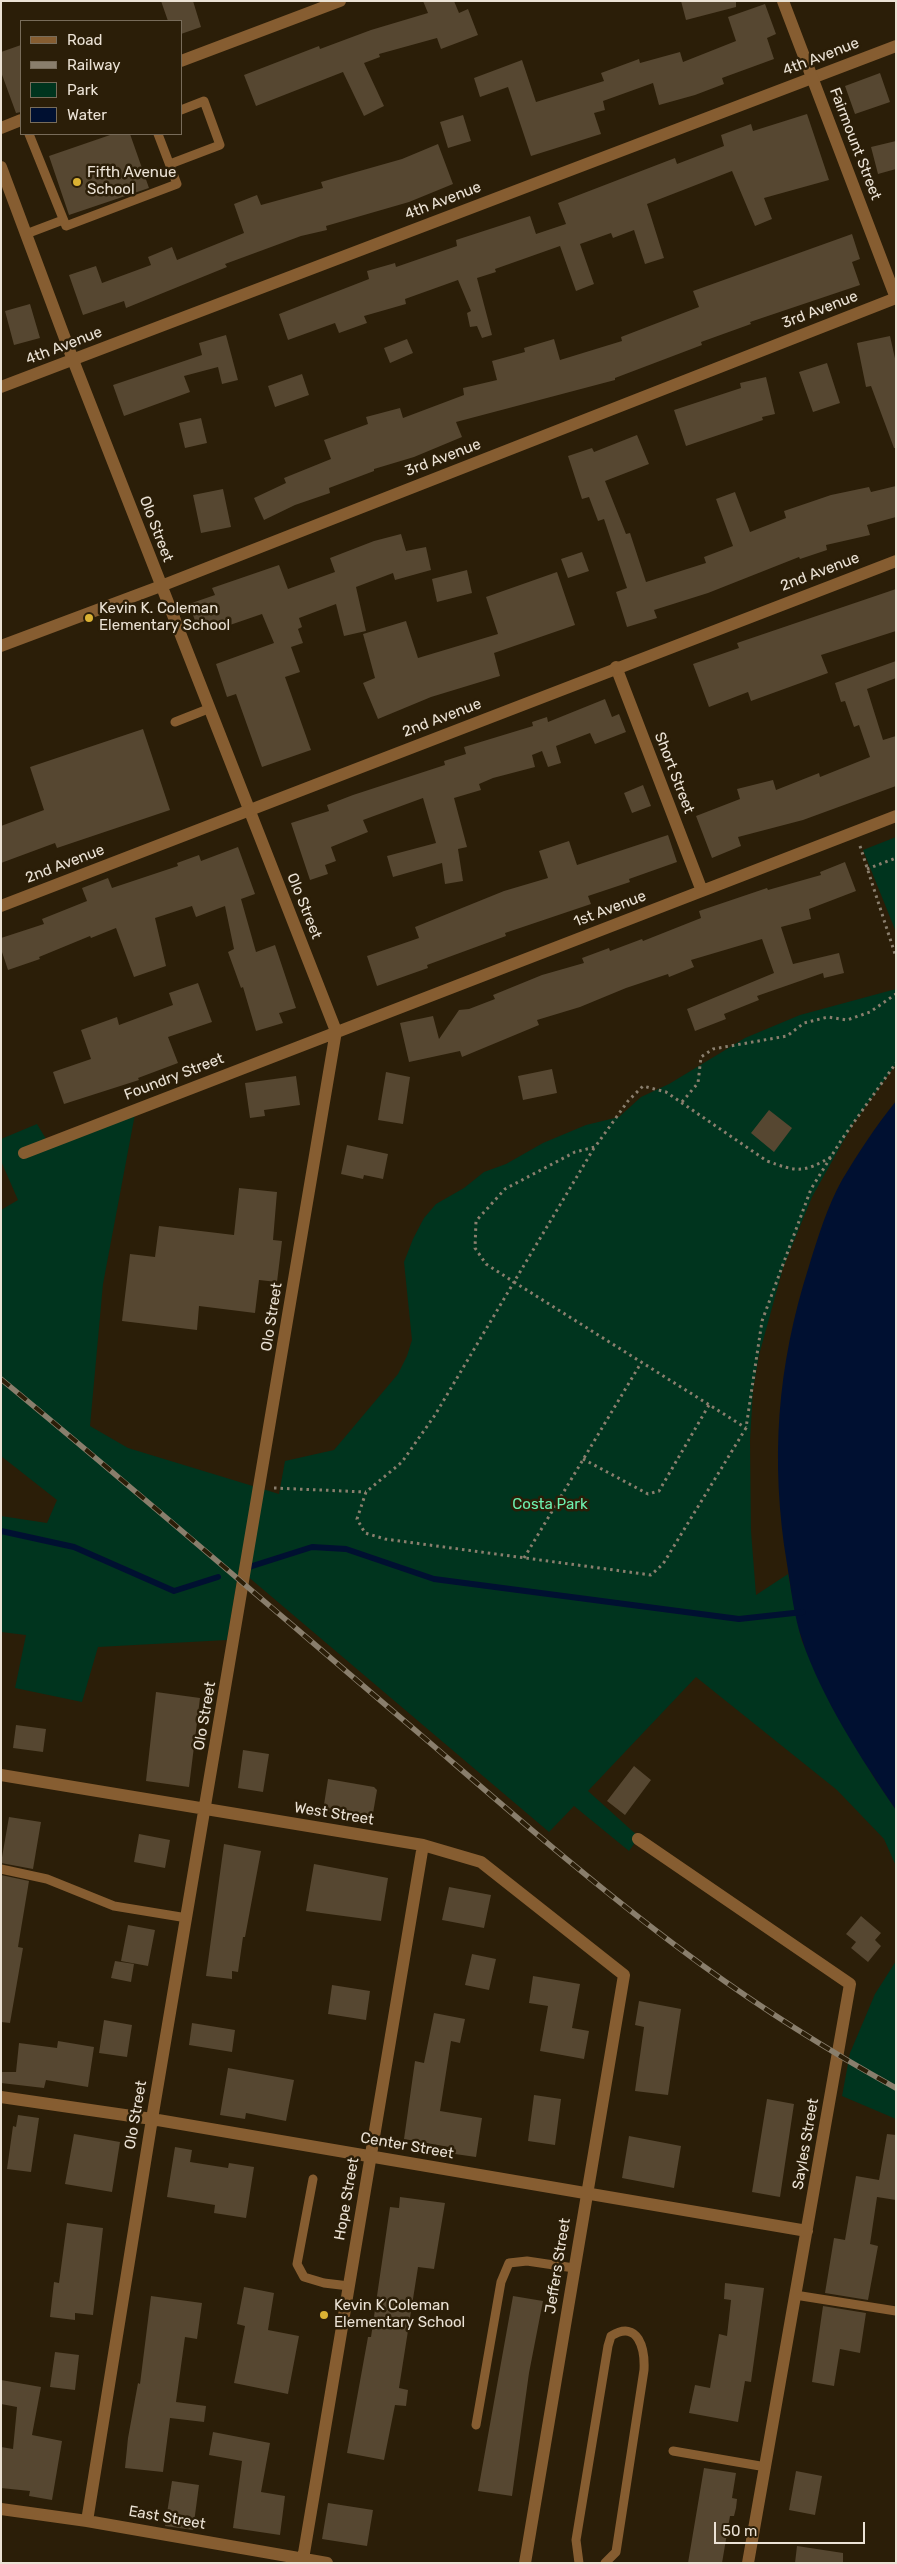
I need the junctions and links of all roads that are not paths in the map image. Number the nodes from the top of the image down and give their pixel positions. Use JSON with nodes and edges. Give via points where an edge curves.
{"nodes":[{"id":1,"x":340,"y":1,"type":"edge"},
{"id":2,"x":783,"y":1,"type":"edge"},
{"id":3,"x":896,"y":46,"type":"edge"},
{"id":4,"x":182,"y":61,"type":"edge"},
{"id":5,"x":812,"y":78,"type":"junction"},
{"id":6,"x":182,"y":110,"type":"edge"},
{"id":7,"x":20,"y":120,"type":"edge"},
{"id":8,"x":1,"y":128,"type":"edge"},
{"id":9,"x":29,"y":135,"type":"edge"},
{"id":10,"x":158,"y":135,"type":"edge"},
{"id":11,"x":170,"y":164,"type":"junction"},
{"id":12,"x":1,"y":168,"type":"edge"},
{"id":13,"x":63,"y":220,"type":"junction"},
{"id":14,"x":26,"y":234,"type":"junction"},
{"id":15,"x":896,"y":298,"type":"edge"},
{"id":16,"x":73,"y":360,"type":"junction"},
{"id":17,"x":1,"y":387,"type":"edge"},
{"id":18,"x":896,"y":561,"type":"edge"},
{"id":19,"x":160,"y":586,"type":"junction"},
{"id":20,"x":1,"y":646,"type":"edge"},
{"id":21,"x":616,"y":667,"type":"junction"},
{"id":22,"x":208,"y":709,"type":"junction"},
{"id":23,"x":175,"y":722,"type":"dead end"},
{"id":24,"x":248,"y":811,"type":"junction"},
{"id":25,"x":896,"y":816,"type":"edge"},
{"id":26,"x":702,"y":891,"type":"junction"},
{"id":27,"x":1,"y":906,"type":"edge"},
{"id":28,"x":336,"y":1031,"type":"junction"},
{"id":29,"x":24,"y":1152,"type":"dead end"},
{"id":30,"x":1,"y":1775,"type":"edge"},
{"id":31,"x":205,"y":1809,"type":"junction"},
{"id":32,"x":638,"y":1839,"type":"dead end"},
{"id":33,"x":423,"y":1845,"type":"junction"},
{"id":34,"x":1,"y":1869,"type":"edge"},
{"id":35,"x":187,"y":1918,"type":"junction"},
{"id":36,"x":624,"y":1975,"type":"joint"},
{"id":37,"x":1,"y":2097,"type":"edge"},
{"id":38,"x":152,"y":2119,"type":"junction"},
{"id":39,"x":371,"y":2156,"type":"junction"},
{"id":40,"x":313,"y":2179,"type":"dead end"},
{"id":41,"x":586,"y":2193,"type":"junction"},
{"id":42,"x":807,"y":2231,"type":"junction"},
{"id":43,"x":574,"y":2268,"type":"junction"},
{"id":44,"x":349,"y":2286,"type":"junction"},
{"id":45,"x":795,"y":2295,"type":"junction"},
{"id":46,"x":896,"y":2312,"type":"edge"},
{"id":47,"x":476,"y":2425,"type":"dead end"},
{"id":48,"x":673,"y":2451,"type":"dead end"},
{"id":49,"x":766,"y":2467,"type":"junction"},
{"id":50,"x":1,"y":2509,"type":"edge"},
{"id":51,"x":87,"y":2521,"type":"junction"},
{"id":52,"x":303,"y":2558,"type":"junction"},
{"id":53,"x":327,"y":2563,"type":"edge"},
{"id":54,"x":525,"y":2563,"type":"edge"},
{"id":55,"x":580,"y":2563,"type":"edge"},
{"id":56,"x":605,"y":2563,"type":"edge"},
{"id":57,"x":748,"y":2563,"type":"edge"}],
"edges":[{"from":1,"to":4,"type":"street"},
{"from":2,"to":5,"type":"street","name":"Fairmount Street"},
{"from":3,"to":5,"type":"street","name":"4th Avenue"},
{"from":5,"to":15,"type":"street","name":"Fairmount Street"},
{"from":5,"to":16,"type":"street","name":"4th Avenue"},
{"from":6,"to":11,"type":"lane","via":[[204,101],[220,145]]},
{"from":7,"to":8,"type":"street"},
{"from":9,"to":13,"type":"lane"},
{"from":10,"to":11,"type":"lane"},
{"from":11,"to":13,"type":"lane","via":[[177,184],[66,226]]},
{"from":12,"to":14,"type":"street","name":"Olo Street"},
{"from":13,"to":14,"type":"lane"},
{"from":14,"to":16,"type":"street","name":"Olo Street"},
{"from":15,"to":19,"type":"street","name":"3rd Avenue"},
{"from":16,"to":17,"type":"street","name":"4th Avenue"},
{"from":16,"to":19,"type":"street","name":"Olo Street"},
{"from":18,"to":21,"type":"street","name":"2nd Avenue"},
{"from":19,"to":20,"type":"street","name":"3rd Avenue"},
{"from":19,"to":22,"type":"street","name":"Olo Street"},
{"from":21,"to":24,"type":"street","name":"2nd Avenue"},
{"from":21,"to":26,"type":"street","name":"Short Street"},
{"from":22,"to":23,"type":"lane"},
{"from":22,"to":24,"type":"street","name":"Olo Street"},
{"from":24,"to":27,"type":"street","name":"2nd Avenue"},
{"from":24,"to":28,"type":"street","name":"Olo Street"},
{"from":25,"to":26,"type":"street","name":"1st Avenue"},
{"from":26,"to":28,"type":"street","name":"1st Avenue"},
{"from":28,"to":29,"type":"street","name":"Foundry Street"},
{"from":28,"to":31,"type":"street","name":"Olo Street"},
{"from":30,"to":31,"type":"street","name":"West Street"},
{"from":31,"to":33,"type":"street","name":"West Street"},
{"from":31,"to":35,"type":"street","name":"Olo Street"},
{"from":32,"to":42,"type":"street","name":"Sayles Street","via":[[850,1984]]},
{"from":33,"to":36,"type":"street","name":"West Street","via":[[481,1862]]},
{"from":33,"to":39,"type":"street","name":"Hope Street"},
{"from":34,"to":35,"type":"lane","via":[[47,1879],[114,1906]]},
{"from":35,"to":38,"type":"street","name":"Olo Street"},
{"from":36,"to":41,"type":"street","name":"Jeffers Street"},
{"from":37,"to":38,"type":"street","name":"Center Street"},
{"from":38,"to":39,"type":"street","name":"Center Street"},
{"from":38,"to":51,"type":"street","name":"Olo Street"},
{"from":39,"to":41,"type":"street","name":"Center Street"},
{"from":39,"to":44,"type":"street","name":"Hope Street"},
{"from":40,"to":44,"type":"lane","via":[[297,2264],[304,2277]]},
{"from":41,"to":42,"type":"street","name":"Center Street"},
{"from":41,"to":43,"type":"street","name":"Jeffers Street"},
{"from":42,"to":45,"type":"street","name":"Sayles Street"},
{"from":43,"to":47,"type":"lane","via":[[527,2261],[509,2263],[501,2282]]},
{"from":43,"to":54,"type":"street","name":"Jeffers Street"},
{"from":44,"to":52,"type":"street","name":"Hope Street"},
{"from":45,"to":46,"type":"lane"},
{"from":45,"to":49,"type":"street","name":"Sayles Street"},
{"from":48,"to":49,"type":"lane"},
{"from":49,"to":57,"type":"street","name":"Sayles Street"},
{"from":50,"to":51,"type":"street","name":"East Street"},
{"from":51,"to":52,"type":"street","name":"East Street"},
{"from":52,"to":53,"type":"street","name":"East Street"},
{"from":55,"to":56,"type":"lane","via":[[576,2540],[608,2346],[611,2336],[626,2331],[634,2334],[643,2347],[644,2370],[616,2552]]}]}
